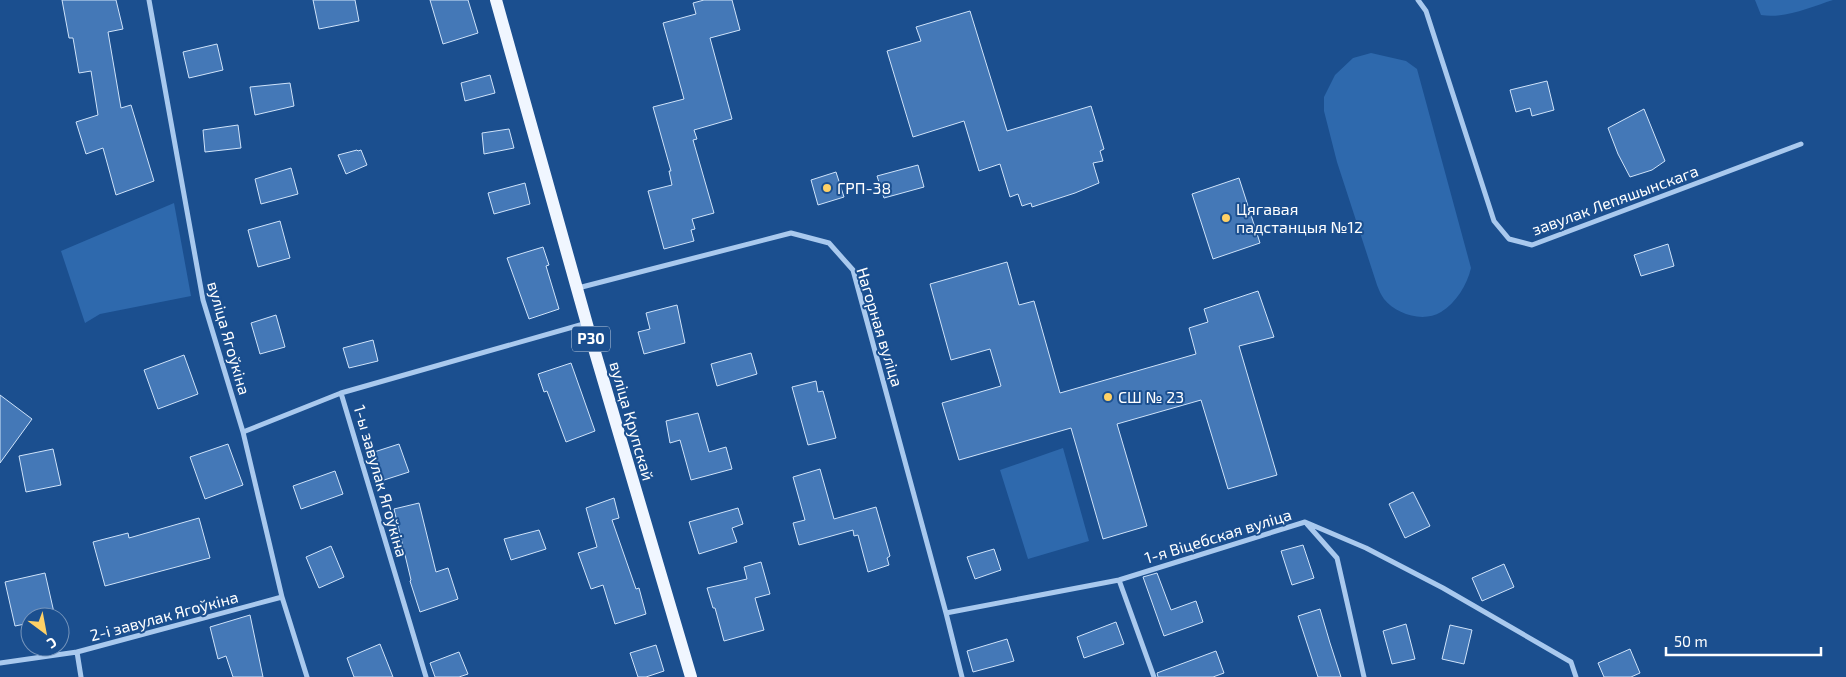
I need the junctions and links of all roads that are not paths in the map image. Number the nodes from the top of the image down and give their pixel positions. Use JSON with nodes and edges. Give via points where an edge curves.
{"nodes":[{"id":1,"x":149,"y":0,"type":"edge"},
{"id":2,"x":496,"y":0,"type":"edge"},
{"id":3,"x":1418,"y":0,"type":"edge"},
{"id":4,"x":1801,"y":144,"type":"dead end"},
{"id":5,"x":577,"y":288,"type":"junction"},
{"id":6,"x":587,"y":323,"type":"junction"},
{"id":7,"x":342,"y":393,"type":"junction"},
{"id":8,"x":243,"y":432,"type":"junction"},
{"id":9,"x":1305,"y":522,"type":"junction"},
{"id":10,"x":1119,"y":580,"type":"junction"},
{"id":11,"x":282,"y":597,"type":"junction"},
{"id":12,"x":946,"y":613,"type":"junction"},
{"id":13,"x":77,"y":652,"type":"junction"},
{"id":14,"x":0,"y":663,"type":"edge"},
{"id":15,"x":82,"y":677,"type":"edge"},
{"id":16,"x":307,"y":677,"type":"edge"},
{"id":17,"x":426,"y":677,"type":"edge"},
{"id":18,"x":691,"y":677,"type":"edge"},
{"id":19,"x":962,"y":677,"type":"edge"},
{"id":20,"x":1154,"y":677,"type":"edge"},
{"id":21,"x":1364,"y":677,"type":"edge"},
{"id":22,"x":1576,"y":677,"type":"edge"}],
"edges":[{"from":1,"to":8,"type":"street","name":"вуліца Ягоўкіна","via":[[203,300]]},
{"from":2,"to":5,"type":"main road","name":"вуліца Крупскай","number":"Р30"},
{"from":3,"to":4,"type":"street","name":"завулак Лепяшынскага","via":[[1426,11],[1494,221],[1509,239],[1532,245]]},
{"from":5,"to":6,"type":"main road","name":"вуліца Крупскай","number":"Р30"},
{"from":5,"to":12,"type":"street","name":"Нагорная вуліца","via":[[791,233],[829,242],[853,270]]},
{"from":6,"to":7,"type":"street","name":"1-ы завулак Ягоўкіна"},
{"from":6,"to":18,"type":"main road","name":"вуліца Крупскай","number":"Р30"},
{"from":7,"to":8,"type":"street"},
{"from":7,"to":17,"type":"street","name":"1-ы завулак Ягоўкіна"},
{"from":8,"to":11,"type":"street","name":"вуліца Ягоўкіна"},
{"from":9,"to":10,"type":"street","name":"1-я Віцебская вуліца"},
{"from":9,"to":21,"type":"street","via":[[1336,558]]},
{"from":9,"to":22,"type":"street","name":"1-я Віцебская вуліца","via":[[1366,548],[1443,588],[1571,662]]},
{"from":10,"to":12,"type":"street","name":"1-я Віцебская вуліца"},
{"from":10,"to":20,"type":"street"},
{"from":11,"to":13,"type":"street","name":"2-і завулак Ягоўкіна"},
{"from":11,"to":16,"type":"street","name":"вуліца Ягоўкіна"},
{"from":12,"to":19,"type":"street","name":"Нагорная вуліца"},
{"from":13,"to":14,"type":"street"},
{"from":13,"to":15,"type":"street","name":"2-і завулак Ягоўкіна"}]}
